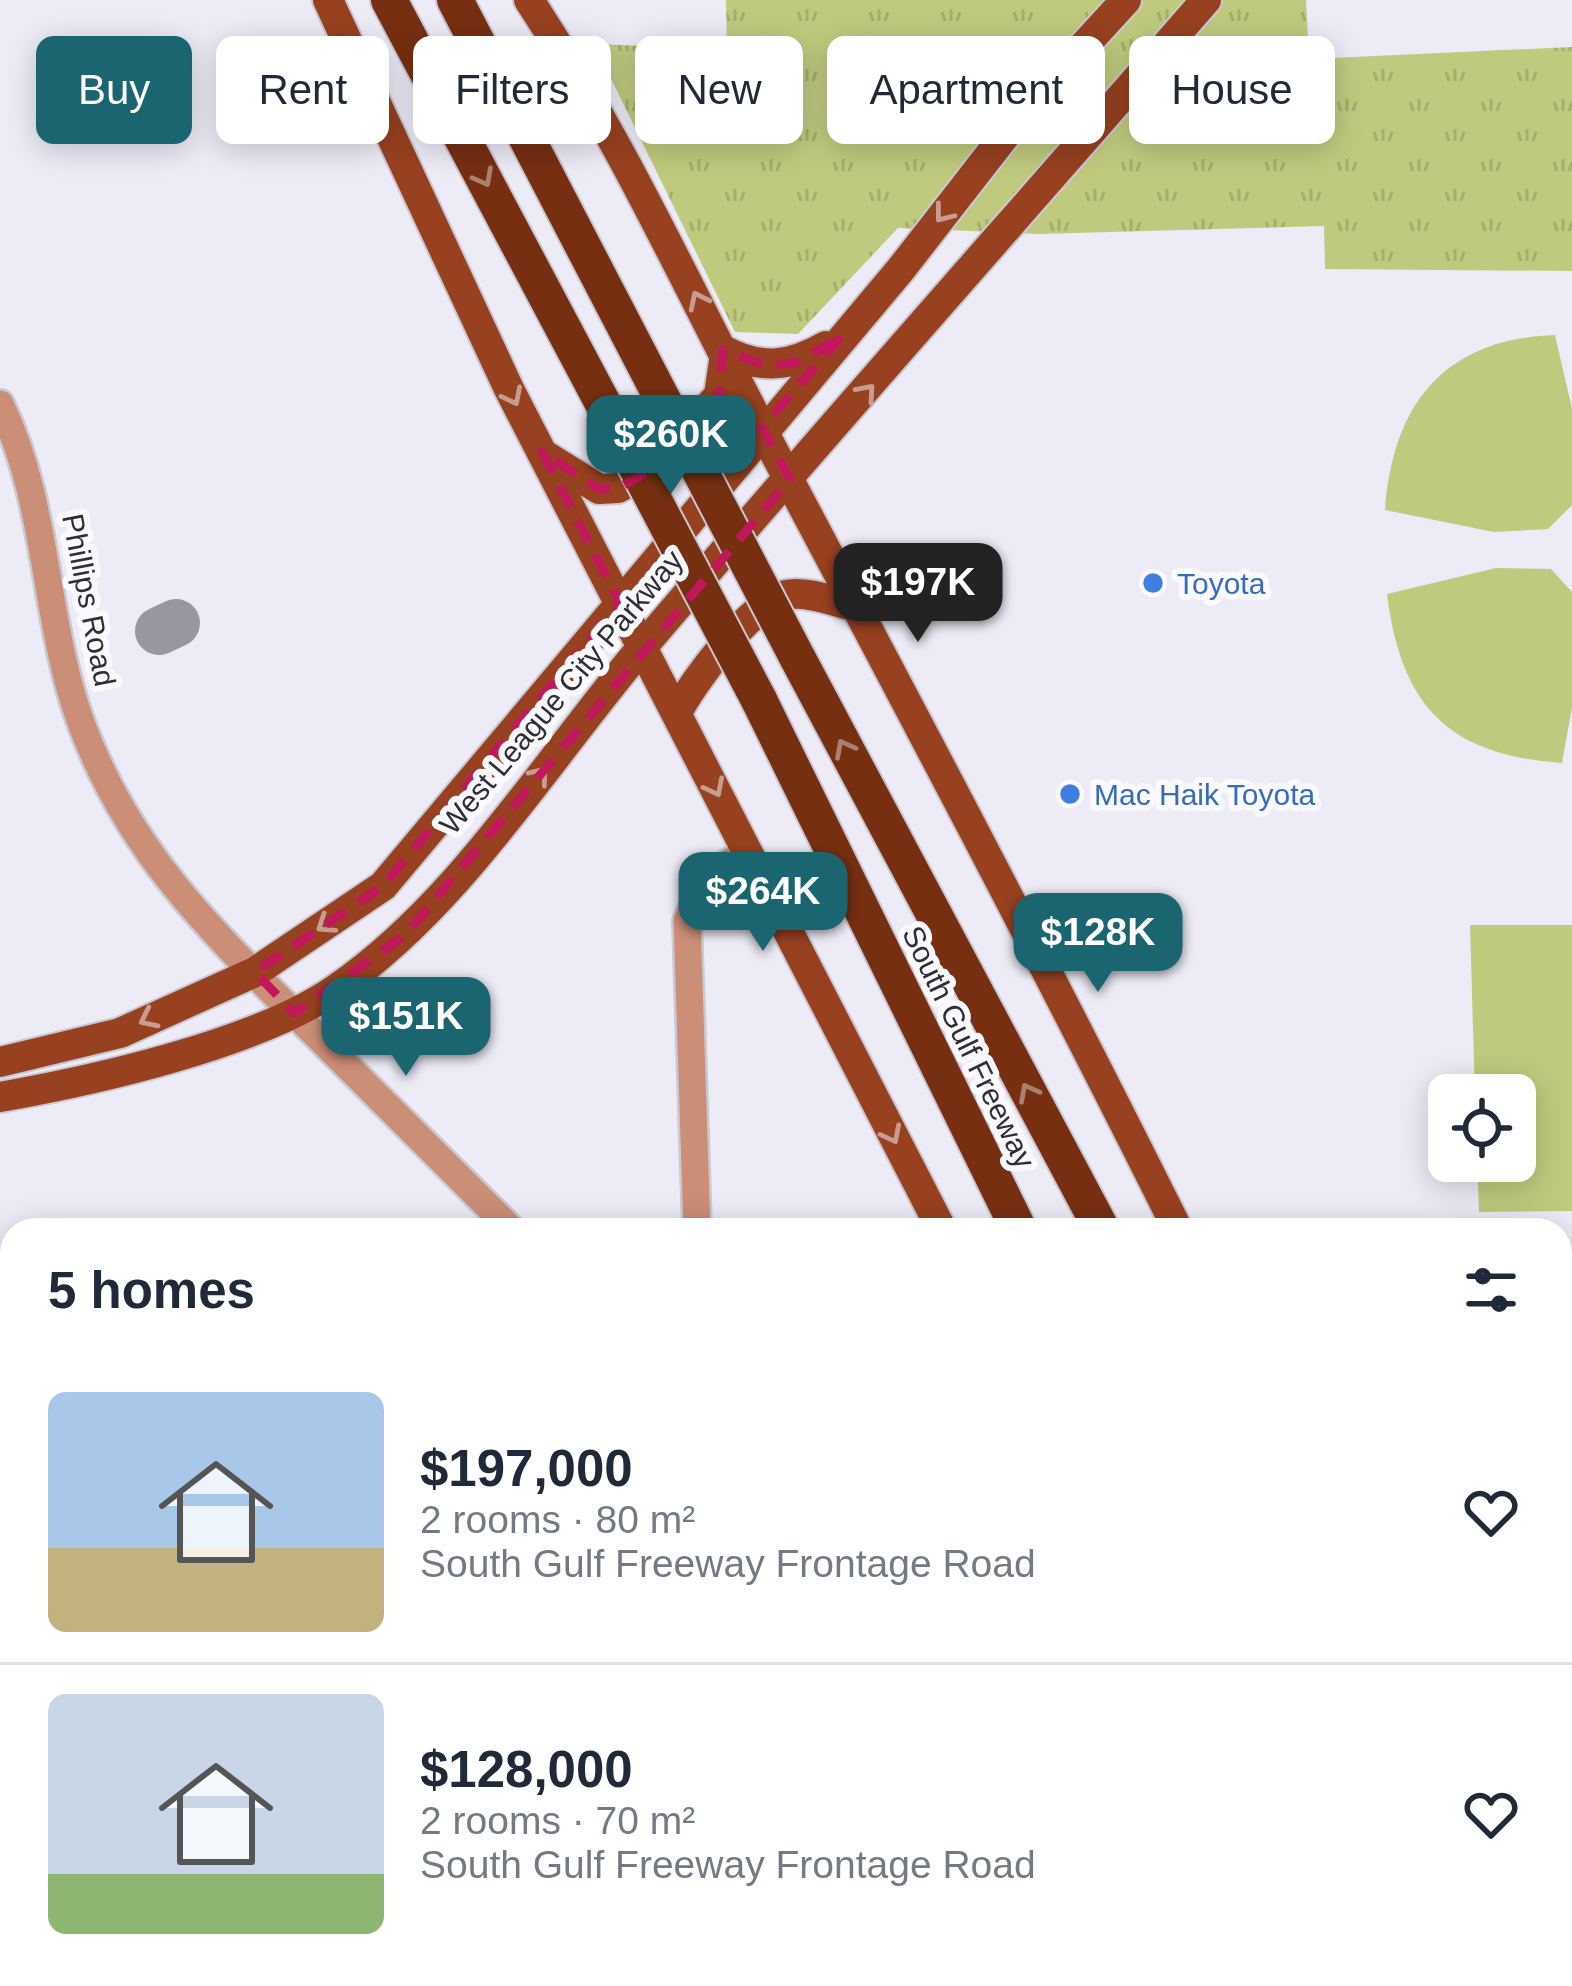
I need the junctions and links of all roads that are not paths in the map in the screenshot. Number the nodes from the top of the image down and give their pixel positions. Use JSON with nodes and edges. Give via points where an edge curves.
{"nodes":[{"id":1,"x":328,"y":0,"type":"edge"},
{"id":2,"x":389,"y":0,"type":"edge"},
{"id":3,"x":455,"y":0,"type":"edge"},
{"id":4,"x":530,"y":0,"type":"edge"},
{"id":5,"x":1126,"y":0,"type":"edge"},
{"id":6,"x":1206,"y":0,"type":"edge"},
{"id":7,"x":841,"y":337,"type":"junction"},
{"id":8,"x":724,"y":352,"type":"junction"},
{"id":9,"x":0,"y":404,"type":"edge"},
{"id":10,"x":762,"y":428,"type":"junction"},
{"id":11,"x":542,"y":452,"type":"junction"},
{"id":12,"x":790,"y":479,"type":"junction"},
{"id":13,"x":620,"y":603,"type":"junction"},
{"id":14,"x":860,"y":608,"type":"junction"},
{"id":15,"x":643,"y":646,"type":"junction"},
{"id":16,"x":677,"y":713,"type":"junction"},
{"id":17,"x":748,"y":852,"type":"junction"},
{"id":18,"x":255,"y":972,"type":"junction"},
{"id":19,"x":294,"y":1013,"type":"junction"},
{"id":20,"x":912,"y":1014,"type":"junction"},
{"id":21,"x":0,"y":1062,"type":"edge"},
{"id":22,"x":0,"y":1097,"type":"edge"},
{"id":23,"x":1083,"y":1195,"type":"junction"},
{"id":24,"x":500,"y":1218,"type":"edge"},
{"id":25,"x":697,"y":1218,"type":"edge"},
{"id":26,"x":936,"y":1218,"type":"edge"},
{"id":27,"x":993,"y":1218,"type":"edge"},
{"id":28,"x":1013,"y":1218,"type":"edge"},
{"id":29,"x":1095,"y":1218,"type":"edge"},
{"id":30,"x":1105,"y":1218,"type":"edge"},
{"id":31,"x":1172,"y":1218,"type":"edge"}],
"edges":[{"from":1,"to":11,"type":"main road","one_way":true},
{"from":2,"to":20,"type":"highway","name":"South Gulf Freeway","one_way":true,"bridge":true,"via":[[758,700]]},
{"from":23,"to":3,"type":"highway","name":"South Gulf Freeway","one_way":true,"bridge":true},
{"from":8,"to":4,"type":"main road","one_way":true,"via":[[602,112]]},
{"from":5,"to":7,"type":"main road","name":"West League City Parkway","one_way":true,"via":[[1024,111]]},
{"from":12,"to":6,"type":"main road","name":"West League City Parkway","one_way":true},
{"from":7,"to":8,"type":"main road","via":[[798,362],[766,366]]},
{"from":7,"to":10,"type":"main road","name":"West League City Parkway"},
{"from":8,"to":10,"type":"main road"},
{"from":8,"to":11,"type":"main road","via":[[719,395],[659,466],[599,489]]},
{"from":9,"to":18,"type":"street","name":"Phillips Road","via":[[37,506],[58,650],[110,791],[158,869]]},
{"from":10,"to":12,"type":"main road"},
{"from":10,"to":13,"type":"main road","name":"West League City Parkway"},
{"from":11,"to":13,"type":"main road"},
{"from":12,"to":14,"type":"main road"},
{"from":12,"to":15,"type":"main road","name":"West League City Parkway"},
{"from":13,"to":15,"type":"main road"},
{"from":13,"to":18,"type":"main road","name":"West League City Parkway","one_way":true,"via":[[383,886]]},
{"from":14,"to":16,"type":"main road","via":[[780,596],[710,659]]},
{"from":14,"to":31,"type":"main road"},
{"from":15,"to":16,"type":"main road"},
{"from":19,"to":15,"type":"main road","name":"West League City Parkway","one_way":true,"via":[[404,936]]},
{"from":16,"to":17,"type":"main road","one_way":true},
{"from":17,"to":25,"type":"street","via":[[701,885],[687,920]]},
{"from":17,"to":26,"type":"main road","one_way":true},
{"from":18,"to":19,"type":"street","name":"Phillips Road"},
{"from":18,"to":21,"type":"main road","name":"West League City Parkway","one_way":true,"via":[[120,1033]]},
{"from":19,"to":22,"type":"main road","name":"West League City Parkway","via":[[105,1078]]},
{"from":19,"to":24,"type":"street","name":"Phillips Road"},
{"from":20,"to":27,"type":"highway"},
{"from":20,"to":28,"type":"highway","name":"South Gulf Freeway"},
{"from":23,"to":29,"type":"highway","name":"South Gulf Freeway"},
{"from":23,"to":30,"type":"highway"}]}
